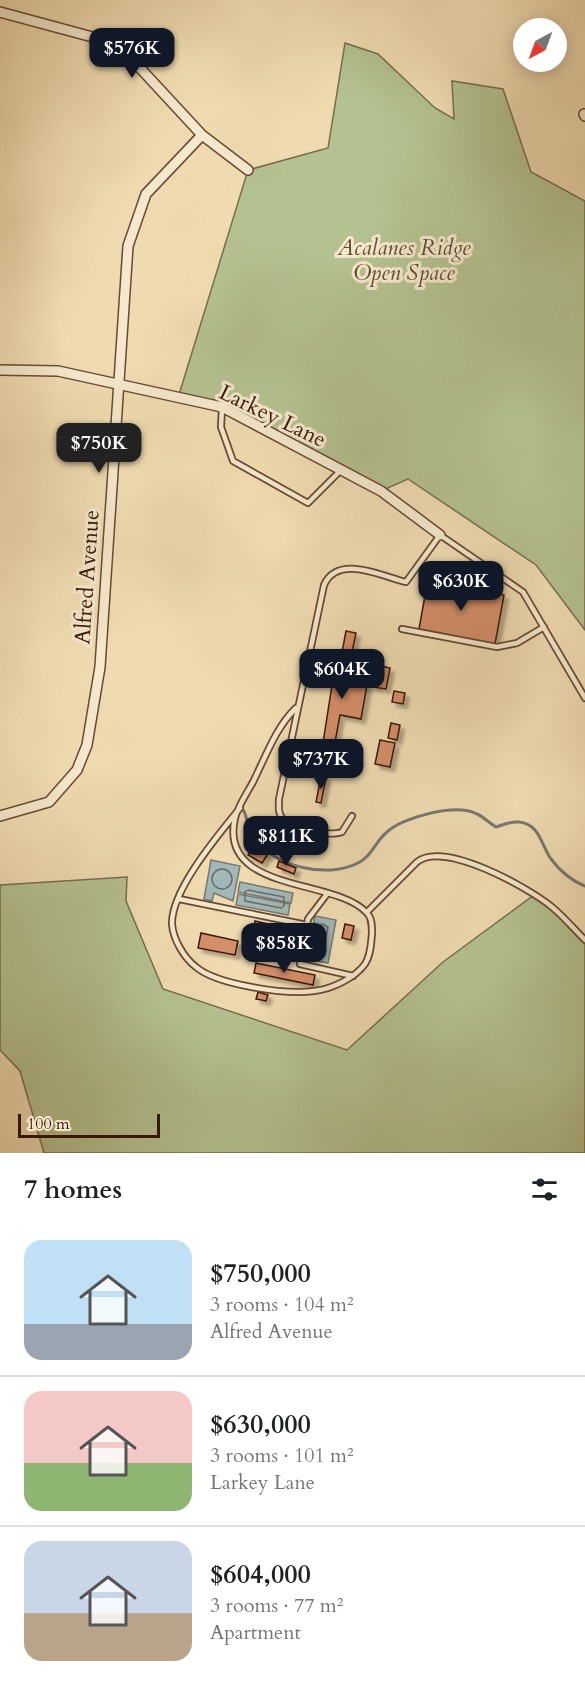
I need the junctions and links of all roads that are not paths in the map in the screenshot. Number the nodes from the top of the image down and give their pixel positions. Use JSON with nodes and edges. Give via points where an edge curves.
{"nodes":[{"id":1,"x":0,"y":12,"type":"edge"},
{"id":2,"x":202,"y":135,"type":"junction"},
{"id":3,"x":248,"y":170,"type":"dead end"},
{"id":4,"x":0,"y":370,"type":"edge"},
{"id":5,"x":119,"y":386,"type":"junction"},
{"id":6,"x":222,"y":407,"type":"junction"},
{"id":7,"x":341,"y":470,"type":"junction"},
{"id":8,"x":440,"y":535,"type":"junction"},
{"id":9,"x":544,"y":627,"type":"junction"},
{"id":10,"x":402,"y":629,"type":"dead end"},
{"id":11,"x":585,"y":698,"type":"edge"},
{"id":12,"x":296,"y":708,"type":"junction"},
{"id":13,"x":240,"y":808,"type":"junction"},
{"id":14,"x":0,"y":816,"type":"edge"},
{"id":15,"x":352,"y":816,"type":"dead end"},
{"id":16,"x":327,"y":894,"type":"junction"},
{"id":17,"x":179,"y":899,"type":"junction"},
{"id":18,"x":367,"y":912,"type":"junction"},
{"id":19,"x":307,"y":925,"type":"junction"},
{"id":20,"x":585,"y":940,"type":"edge"},
{"id":21,"x":353,"y":976,"type":"junction"}],
"edges":[{"from":1,"to":2,"type":"street","via":[[100,39],[140,68]]},
{"from":2,"to":3,"type":"street"},
{"from":2,"to":5,"type":"street","name":"Alfred Avenue","via":[[146,194],[128,246]]},
{"from":4,"to":5,"type":"street","name":"Larkey Lane","via":[[58,371]]},
{"from":5,"to":6,"type":"street","name":"Larkey Lane"},
{"from":5,"to":14,"type":"street","name":"Alfred Avenue","via":[[100,667],[87,745],[78,770],[49,802]]},
{"from":6,"to":7,"type":"street","name":"Larkey Lane"},
{"from":6,"to":7,"type":"lane","via":[[221,428],[233,461],[308,503]]},
{"from":7,"to":8,"type":"street","name":"Larkey Lane","via":[[381,491]]},
{"from":8,"to":9,"type":"lane","via":[[523,592]]},
{"from":8,"to":12,"type":"lane","via":[[406,582],[343,568],[328,576]]},
{"from":9,"to":10,"type":"lane","via":[[517,643],[497,647]]},
{"from":9,"to":11,"type":"lane"},
{"from":12,"to":13,"type":"lane","via":[[284,719]]},
{"from":12,"to":15,"type":"lane","via":[[279,799],[280,815],[291,826],[326,835],[342,832]]},
{"from":13,"to":16,"type":"lane","via":[[234,837],[244,858],[255,869]]},
{"from":13,"to":17,"type":"lane","via":[[191,875]]},
{"from":16,"to":18,"type":"lane"},
{"from":16,"to":19,"type":"lane","via":[[315,907]]},
{"from":17,"to":19,"type":"lane"},
{"from":17,"to":21,"type":"lane","via":[[172,925],[177,940],[190,961],[212,977],[284,991],[315,992]]},
{"from":18,"to":20,"type":"lane","via":[[417,861],[436,856],[485,868],[534,895]]},
{"from":18,"to":21,"type":"lane","via":[[372,923],[371,949],[366,962]]},
{"from":19,"to":21,"type":"lane","via":[[300,964]]}]}
